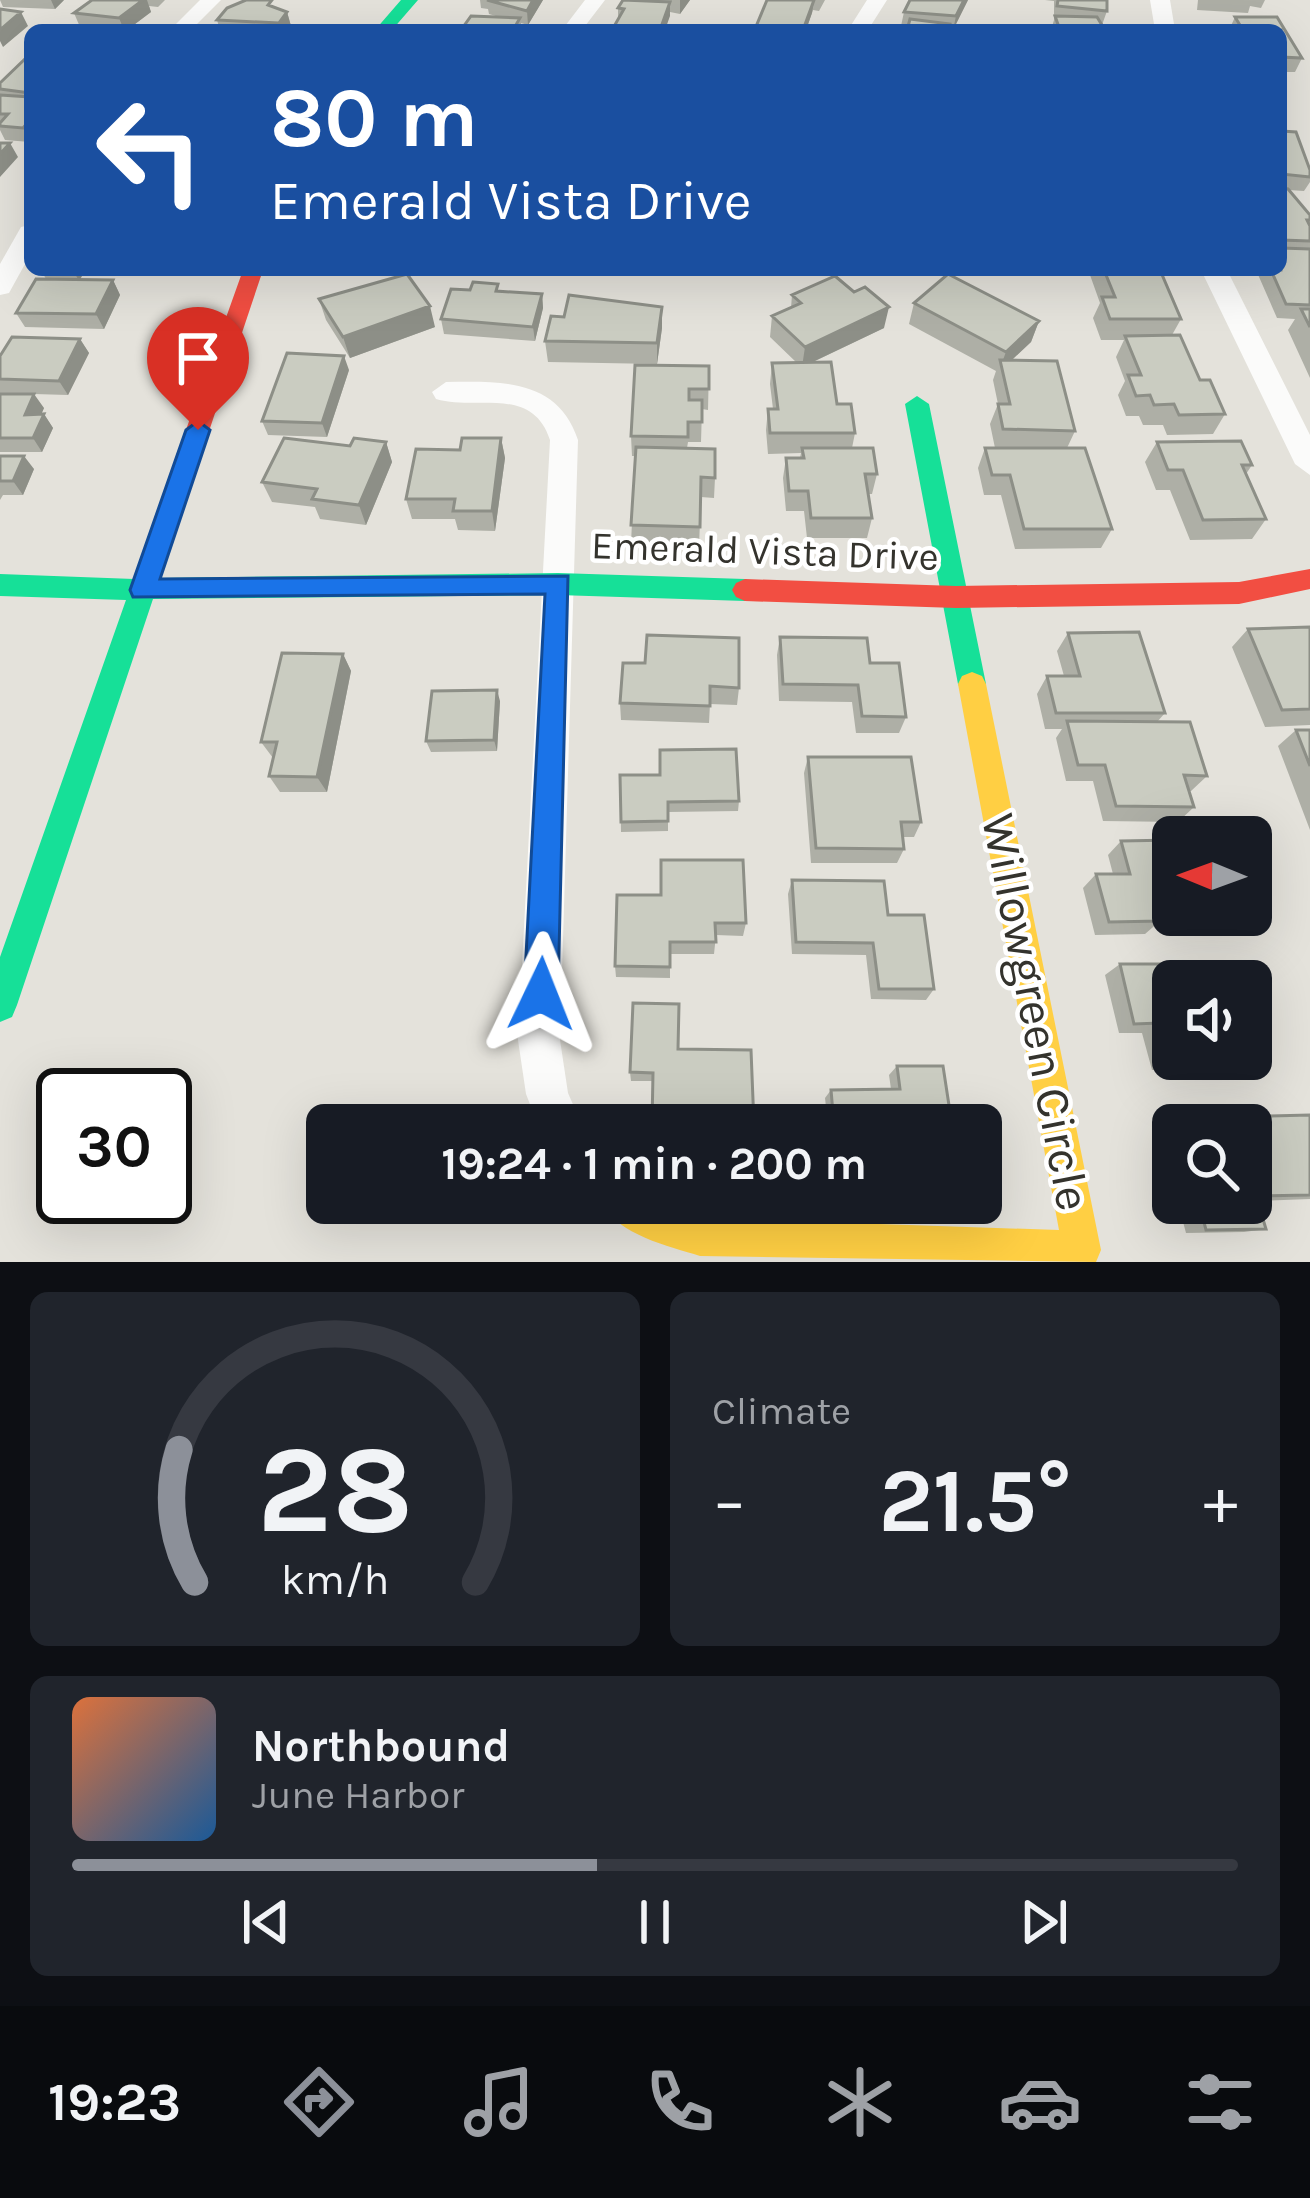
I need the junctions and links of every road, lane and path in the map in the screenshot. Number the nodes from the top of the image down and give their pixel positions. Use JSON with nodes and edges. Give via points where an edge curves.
{"nodes":[{"id":1,"x":211,"y":0,"type":"edge"},
{"id":2,"x":410,"y":0,"type":"edge"},
{"id":3,"x":595,"y":0,"type":"edge"},
{"id":4,"x":186,"y":24,"type":"edge"},
{"id":5,"x":388,"y":24,"type":"edge"},
{"id":6,"x":577,"y":24,"type":"edge"},
{"id":7,"x":24,"y":243,"type":"edge"},
{"id":8,"x":251,"y":276,"type":"edge"},
{"id":9,"x":1217,"y":276,"type":"edge"},
{"id":10,"x":0,"y":287,"type":"edge"},
{"id":11,"x":446,"y":392,"type":"dead end"},
{"id":12,"x":917,"y":404,"type":"dead end"},
{"id":13,"x":1310,"y":464,"type":"edge"},
{"id":14,"x":1310,"y":579,"type":"edge"},
{"id":15,"x":558,"y":584,"type":"junction"},
{"id":16,"x":0,"y":585,"type":"edge"},
{"id":17,"x":143,"y":590,"type":"junction"},
{"id":18,"x":956,"y":597,"type":"junction"},
{"id":19,"x":0,"y":1005,"type":"edge"},
{"id":20,"x":551,"y":1104,"type":"edge"},
{"id":21,"x":659,"y":1224,"type":"edge"}],
"edges":[{"from":1,"to":4,"type":"street"},
{"from":2,"to":5,"type":"street"},
{"from":3,"to":6,"type":"street"},
{"from":7,"to":10,"type":"street"},
{"from":8,"to":17,"type":"street"},
{"from":9,"to":13,"type":"street"},
{"from":11,"to":15,"type":"street","via":[[515,393],[555,415],[564,440]]},
{"from":12,"to":18,"type":"street"},
{"from":14,"to":18,"type":"street","name":"Emerald Vista Drive","via":[[1239,593]]},
{"from":15,"to":17,"type":"street","name":"Emerald Vista Drive"},
{"from":15,"to":18,"type":"street","name":"Emerald Vista Drive"},
{"from":15,"to":20,"type":"street","via":[[539,1040]]},
{"from":16,"to":17,"type":"street","name":"Emerald Vista Drive"},
{"from":17,"to":19,"type":"street"},
{"from":18,"to":21,"type":"street","name":"Willowgreen Circle","via":[[1082,1250],[700,1238]]}]}
